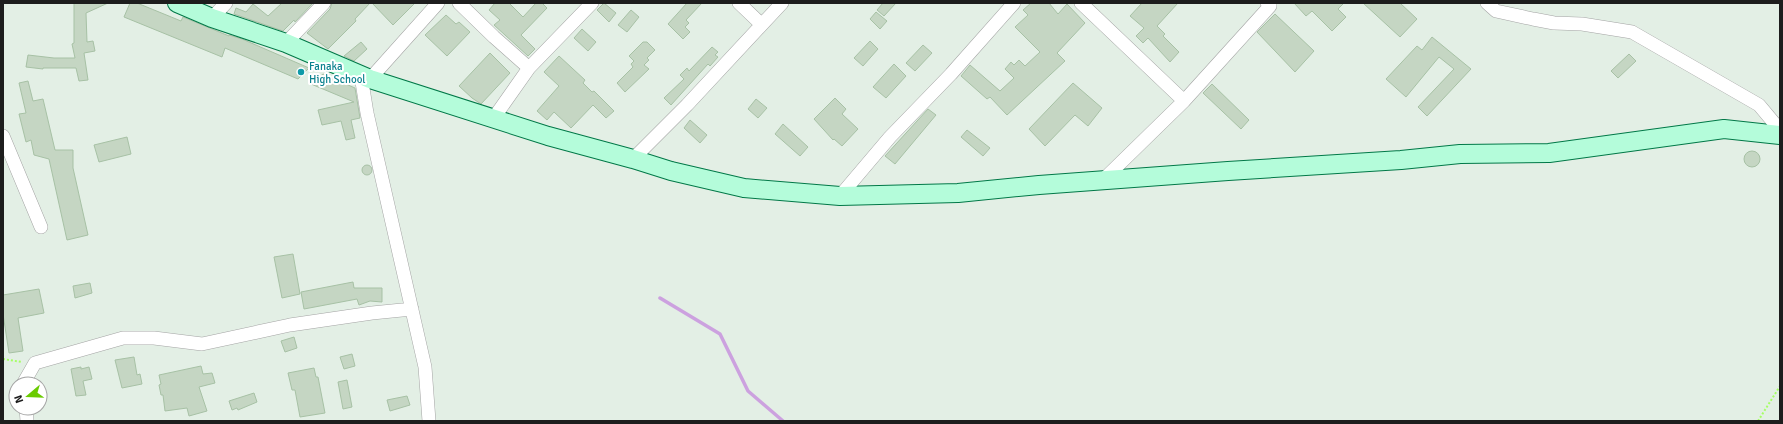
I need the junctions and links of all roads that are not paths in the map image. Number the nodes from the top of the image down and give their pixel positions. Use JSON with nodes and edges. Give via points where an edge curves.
{"nodes":[{"id":1,"x":177,"y":3,"type":"edge"},
{"id":2,"x":226,"y":3,"type":"edge"},
{"id":3,"x":324,"y":3,"type":"edge"},
{"id":4,"x":438,"y":3,"type":"edge"},
{"id":5,"x":459,"y":3,"type":"edge"},
{"id":6,"x":592,"y":3,"type":"edge"},
{"id":7,"x":739,"y":3,"type":"edge"},
{"id":8,"x":782,"y":3,"type":"edge"},
{"id":9,"x":1014,"y":3,"type":"edge"},
{"id":10,"x":1081,"y":3,"type":"edge"},
{"id":11,"x":1267,"y":3,"type":"edge"},
{"id":12,"x":1486,"y":3,"type":"edge"},
{"id":13,"x":212,"y":18,"type":"junction"},
{"id":14,"x":761,"y":24,"type":"junction"},
{"id":15,"x":286,"y":43,"type":"junction"},
{"id":16,"x":529,"y":68,"type":"junction"},
{"id":17,"x":365,"y":77,"type":"junction"},
{"id":18,"x":1184,"y":102,"type":"junction"},
{"id":19,"x":493,"y":119,"type":"junction"},
{"id":20,"x":1780,"y":130,"type":"edge"},
{"id":21,"x":1780,"y":135,"type":"edge"},
{"id":22,"x":3,"y":136,"type":"edge"},
{"id":23,"x":633,"y":159,"type":"junction"},
{"id":24,"x":1101,"y":182,"type":"junction"},
{"id":25,"x":840,"y":196,"type":"junction"},
{"id":26,"x":41,"y":227,"type":"dead end"},
{"id":27,"x":412,"y":309,"type":"junction"},
{"id":28,"x":28,"y":376,"type":"edge"},
{"id":29,"x":429,"y":421,"type":"edge"}],
"edges":[{"from":1,"to":13,"type":"main road"},
{"from":2,"to":13,"type":"street"},
{"from":3,"to":15,"type":"street"},
{"from":4,"to":17,"type":"street"},
{"from":5,"to":16,"type":"street"},
{"from":6,"to":16,"type":"street"},
{"from":7,"to":14,"type":"street"},
{"from":8,"to":14,"type":"street"},
{"from":9,"to":25,"type":"street","via":[[890,137]]},
{"from":10,"to":18,"type":"street"},
{"from":11,"to":18,"type":"street","via":[[1270,6]]},
{"from":12,"to":20,"type":"street","via":[[1496,11],[1533,19],[1632,32],[1759,105]]},
{"from":13,"to":15,"type":"main road"},
{"from":14,"to":23,"type":"street","via":[[687,105]]},
{"from":15,"to":17,"type":"main road"},
{"from":16,"to":19,"type":"street"},
{"from":17,"to":19,"type":"main road"},
{"from":17,"to":27,"type":"street","via":[[367,113]]},
{"from":18,"to":24,"type":"street"},
{"from":19,"to":23,"type":"main road"},
{"from":21,"to":24,"type":"main road","via":[[1724,129],[1549,153],[1460,154]]},
{"from":22,"to":26,"type":"street"},
{"from":23,"to":25,"type":"main road","via":[[671,171],[744,188]]},
{"from":24,"to":25,"type":"main road","via":[[958,193]]},
{"from":27,"to":28,"type":"street","via":[[290,324],[202,344],[154,338],[123,338],[35,363]]},
{"from":27,"to":29,"type":"street","via":[[425,367]]}]}
